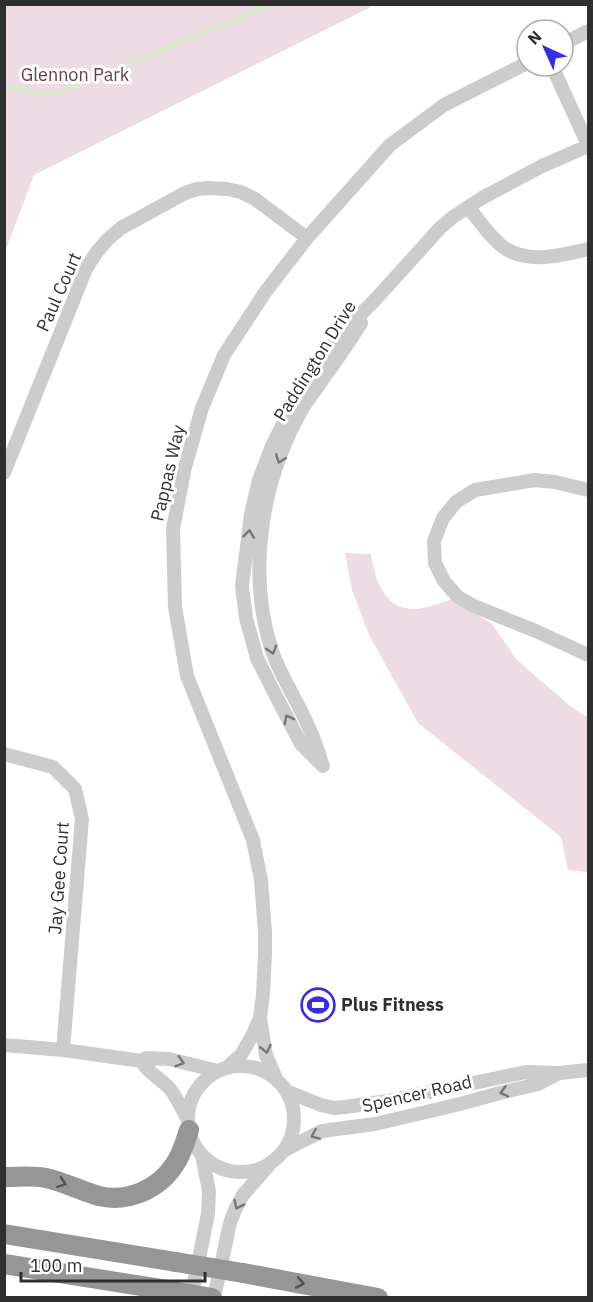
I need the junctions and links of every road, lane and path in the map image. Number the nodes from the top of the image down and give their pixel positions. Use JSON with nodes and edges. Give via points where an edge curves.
{"nodes":[{"id":1,"x":515,"y":69,"type":"edge"},
{"id":2,"x":557,"y":78,"type":"edge"},
{"id":3,"x":588,"y":146,"type":"edge"},
{"id":4,"x":468,"y":207,"type":"junction"},
{"id":5,"x":307,"y":238,"type":"junction"},
{"id":6,"x":588,"y":249,"type":"edge"},
{"id":7,"x":374,"y":301,"type":"junction"},
{"id":8,"x":4,"y":473,"type":"edge"},
{"id":9,"x":588,"y":490,"type":"edge"},
{"id":10,"x":588,"y":656,"type":"edge"},
{"id":11,"x":4,"y":754,"type":"edge"},
{"id":12,"x":260,"y":1018,"type":"junction"},
{"id":13,"x":4,"y":1046,"type":"edge"},
{"id":14,"x":63,"y":1050,"type":"junction"},
{"id":15,"x":142,"y":1061,"type":"junction"},
{"id":16,"x":222,"y":1069,"type":"junction"},
{"id":17,"x":588,"y":1070,"type":"edge"},
{"id":18,"x":559,"y":1073,"type":"junction"},
{"id":19,"x":276,"y":1078,"type":"junction"},
{"id":20,"x":456,"y":1086,"type":"junction"},
{"id":21,"x":286,"y":1091,"type":"junction"},
{"id":22,"x":460,"y":1104,"type":"junction"},
{"id":23,"x":188,"y":1125,"type":"junction"},
{"id":24,"x":202,"y":1155,"type":"junction"},
{"id":25,"x":279,"y":1155,"type":"junction"},
{"id":26,"x":4,"y":1177,"type":"edge"},
{"id":27,"x":4,"y":1234,"type":"edge"},
{"id":28,"x":4,"y":1264,"type":"edge"},
{"id":29,"x":191,"y":1298,"type":"edge"},
{"id":30,"x":213,"y":1298,"type":"edge"},
{"id":31,"x":378,"y":1298,"type":"edge"}],
"edges":[{"from":1,"to":5,"type":"street","name":"Pappas Way","via":[[444,105],[390,145]]},
{"from":2,"to":3,"type":"street","name":"Paddington Drive"},
{"from":3,"to":4,"type":"street","name":"Paddington Drive","via":[[542,166]]},
{"from":4,"to":6,"type":"street","via":[[494,238],[519,255],[555,256]]},
{"from":4,"to":7,"type":"street","name":"Paddington Drive","via":[[440,228]]},
{"from":5,"to":8,"type":"street","name":"Paul Court","via":[[255,199],[227,189],[185,193],[121,228],[86,269]]},
{"from":5,"to":12,"type":"street","name":"Pappas Way","via":[[224,355],[202,408],[173,530],[175,607],[187,676],[253,840],[261,880],[266,954]]},
{"from":7,"to":7,"type":"street","name":"Paddington Drive","one_way":true,"via":[[299,415],[273,478],[263,516],[259,583],[264,618],[277,665],[323,766],[301,744],[257,658],[242,586],[251,514],[272,446],[316,368],[338,337]]},
{"from":9,"to":10,"type":"street","via":[[535,480],[475,490],[456,502],[443,518],[434,541],[435,563],[444,581],[459,597]]},
{"from":11,"to":14,"type":"street","name":"Jay Gee Court","via":[[53,767],[75,789],[82,819]]},
{"from":12,"to":16,"type":"street","name":"Pappas Way","via":[[241,1055]]},
{"from":12,"to":19,"type":"street","name":"Pappas Way","one_way":true,"via":[[266,1054]]},
{"from":13,"to":14,"type":"street"},
{"from":14,"to":15,"type":"street"},
{"from":15,"to":16,"type":"street","one_way":true,"via":[[169,1059]]},
{"from":15,"to":23,"type":"street","via":[[169,1088]]},
{"from":16,"to":19,"type":"street","via":[[244,1066],[261,1069]]},
{"from":16,"to":23,"type":"street","via":[[205,1079],[196,1091]]},
{"from":17,"to":18,"type":"street","name":"Spencer Road"},
{"from":18,"to":20,"type":"street","name":"Spencer Road","via":[[526,1072]]},
{"from":18,"to":22,"type":"street","name":"Spencer Road","one_way":true,"via":[[538,1084]]},
{"from":19,"to":21,"type":"street"},
{"from":20,"to":21,"type":"street","name":"Spencer Road","via":[[334,1108]]},
{"from":20,"to":22,"type":"street"},
{"from":21,"to":25,"type":"street","via":[[294,1121],[291,1137]]},
{"from":22,"to":25,"type":"street","name":"Spencer Road","one_way":true,"via":[[375,1124],[322,1131]]},
{"from":23,"to":24,"type":"street"},
{"from":26,"to":23,"type":"highway","one_way":true,"via":[[45,1178],[99,1196],[129,1197],[165,1176],[177,1161]]},
{"from":24,"to":25,"type":"street","via":[[229,1171],[245,1172],[261,1168]]},
{"from":24,"to":29,"type":"street","via":[[209,1191],[208,1214]]},
{"from":25,"to":30,"type":"street","one_way":true,"via":[[243,1195],[235,1210]]},
{"from":27,"to":31,"type":"highway","one_way":true,"bridge":true},
{"from":28,"to":30,"type":"highway","bridge":true}]}
